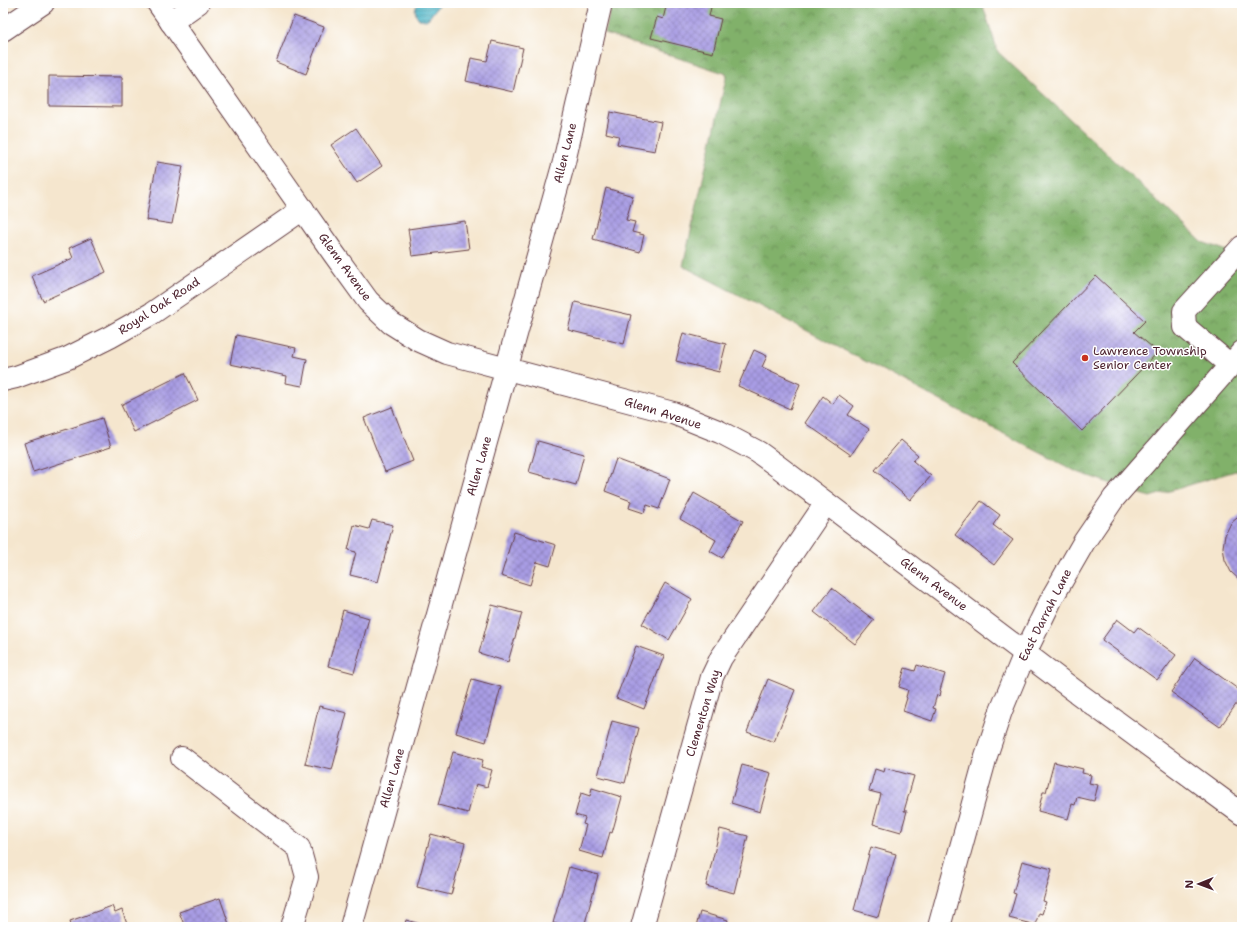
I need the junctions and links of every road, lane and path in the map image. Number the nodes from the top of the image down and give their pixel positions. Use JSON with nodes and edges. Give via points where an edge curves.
{"nodes":[{"id":1,"x":43,"y":3,"type":"edge"},
{"id":2,"x":158,"y":3,"type":"edge"},
{"id":3,"x":198,"y":3,"type":"edge"},
{"id":4,"x":601,"y":3,"type":"edge"},
{"id":5,"x":171,"y":22,"type":"junction"},
{"id":6,"x":3,"y":30,"type":"edge"},
{"id":7,"x":303,"y":209,"type":"junction"},
{"id":8,"x":1242,"y":247,"type":"edge"},
{"id":9,"x":1236,"y":359,"type":"edge"},
{"id":10,"x":506,"y":369,"type":"junction"},
{"id":11,"x":3,"y":380,"type":"edge"},
{"id":12,"x":826,"y":503,"type":"junction"},
{"id":13,"x":1025,"y":653,"type":"junction"},
{"id":14,"x":182,"y":758,"type":"dead end"},
{"id":15,"x":1242,"y":814,"type":"edge"},
{"id":16,"x":292,"y":927,"type":"edge"},
{"id":17,"x":351,"y":927,"type":"edge"},
{"id":18,"x":642,"y":927,"type":"edge"},
{"id":19,"x":939,"y":927,"type":"edge"}],
"edges":[{"from":1,"to":6,"type":"street"},
{"from":2,"to":5,"type":"street","name":"Glenn Avenue"},
{"from":3,"to":5,"type":"street"},
{"from":4,"to":10,"type":"street","name":"Allen Lane","via":[[564,162]]},
{"from":5,"to":7,"type":"street","name":"Glenn Avenue"},
{"from":7,"to":10,"type":"street","name":"Glenn Avenue","via":[[368,301],[392,323],[418,340],[447,353]]},
{"from":7,"to":11,"type":"street","name":"Royal Oak Road","via":[[151,314],[68,358]]},
{"from":8,"to":9,"type":"street","via":[[1184,311],[1185,327]]},
{"from":9,"to":13,"type":"street","name":"East Darrah Lane","via":[[1114,498],[1084,542],[1057,589]]},
{"from":10,"to":12,"type":"street","name":"Glenn Avenue","via":[[673,413],[720,432],[758,452]]},
{"from":10,"to":17,"type":"street","name":"Allen Lane"},
{"from":12,"to":13,"type":"street","name":"Glenn Avenue"},
{"from":12,"to":18,"type":"street","name":"Clementon Way","via":[[721,658],[712,677]]},
{"from":13,"to":15,"type":"street","name":"Glenn Avenue"},
{"from":13,"to":19,"type":"street","name":"East Darrah Lane","via":[[986,756]]},
{"from":14,"to":16,"type":"street","via":[[299,848],[307,877]]}]}
